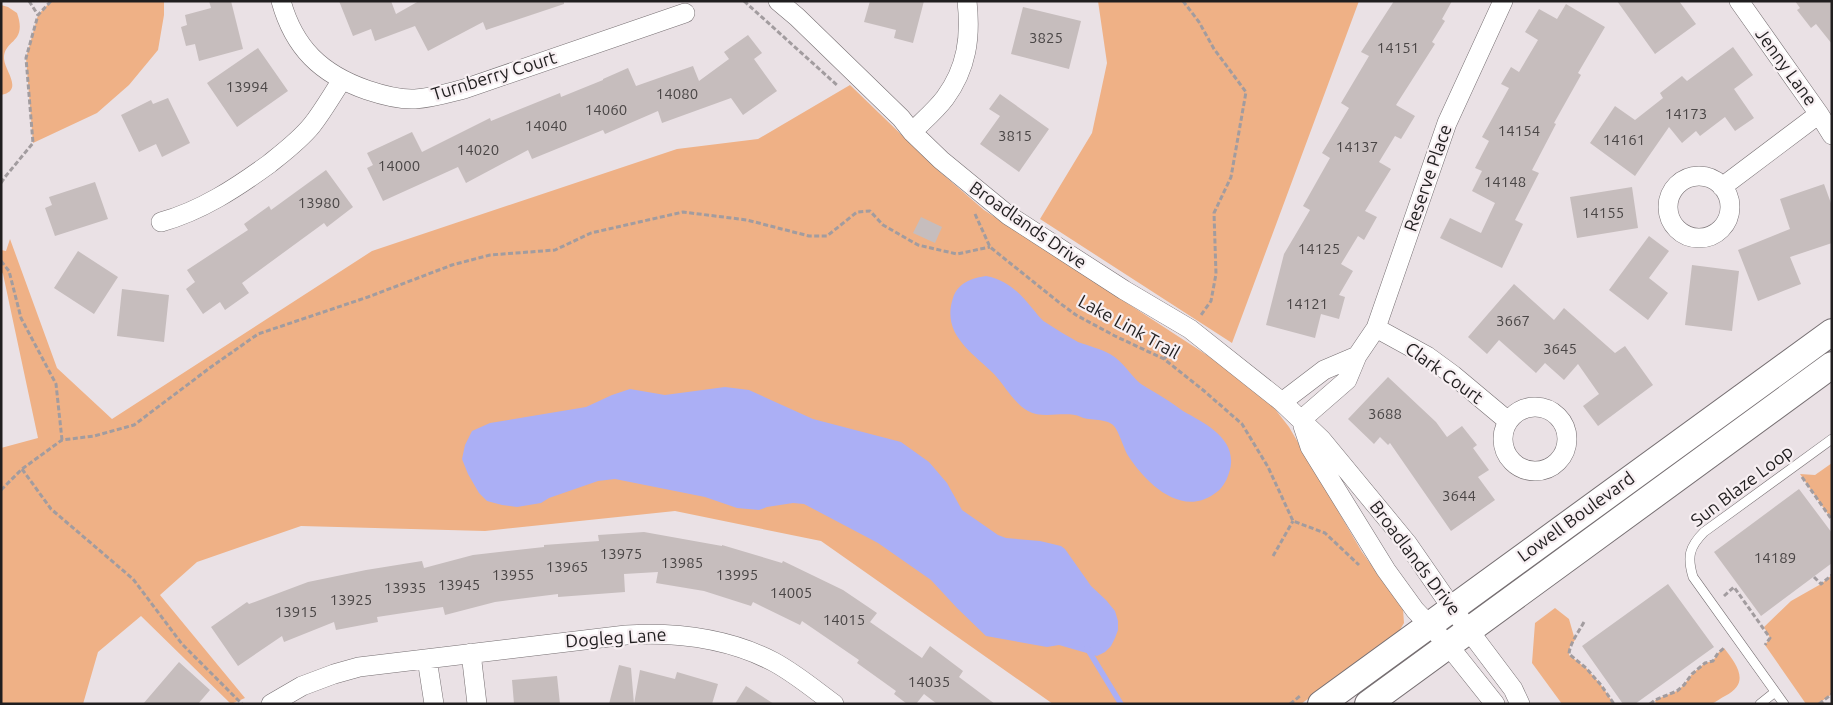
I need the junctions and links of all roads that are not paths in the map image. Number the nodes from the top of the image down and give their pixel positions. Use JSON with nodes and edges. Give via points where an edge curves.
{"nodes":[{"id":1,"x":281,"y":1,"type":"edge"},
{"id":2,"x":778,"y":1,"type":"edge"},
{"id":3,"x":967,"y":1,"type":"edge"},
{"id":4,"x":1503,"y":1,"type":"edge"},
{"id":5,"x":1738,"y":1,"type":"edge"},
{"id":6,"x":685,"y":13,"type":"dead end"},
{"id":7,"x":342,"y":80,"type":"junction"},
{"id":8,"x":1819,"y":114,"type":"junction"},
{"id":9,"x":912,"y":132,"type":"junction"},
{"id":10,"x":1832,"y":134,"type":"edge"},
{"id":11,"x":1722,"y":187,"type":"dead end"},
{"id":12,"x":161,"y":222,"type":"dead end"},
{"id":13,"x":1376,"y":328,"type":"junction"},
{"id":14,"x":1832,"y":332,"type":"edge"},
{"id":15,"x":1357,"y":356,"type":"junction"},
{"id":16,"x":1832,"y":365,"type":"edge"},
{"id":17,"x":1282,"y":402,"type":"junction"},
{"id":18,"x":1301,"y":420,"type":"junction"},
{"id":19,"x":1508,"y":421,"type":"dead end"},
{"id":20,"x":1832,"y":439,"type":"edge"},
{"id":21,"x":1452,"y":608,"type":"junction"},
{"id":22,"x":1430,"y":625,"type":"junction"},
{"id":23,"x":1468,"y":630,"type":"junction"},
{"id":24,"x":1448,"y":645,"type":"junction"},
{"id":25,"x":472,"y":653,"type":"junction"},
{"id":26,"x":427,"y":659,"type":"junction"},
{"id":27,"x":1776,"y":692,"type":"junction"},
{"id":28,"x":1313,"y":698,"type":"edge"},
{"id":29,"x":271,"y":704,"type":"edge"},
{"id":30,"x":434,"y":704,"type":"edge"},
{"id":31,"x":476,"y":704,"type":"edge"},
{"id":32,"x":834,"y":704,"type":"edge"},
{"id":33,"x":1368,"y":704,"type":"edge"},
{"id":34,"x":1495,"y":704,"type":"edge"},
{"id":35,"x":1520,"y":704,"type":"edge"},
{"id":36,"x":1760,"y":704,"type":"edge"},
{"id":37,"x":1784,"y":704,"type":"edge"}],
"edges":[{"from":1,"to":7,"type":"street","name":"Turnberry Court","via":[[286,20],[299,44],[320,67]]},
{"from":2,"to":9,"type":"street","name":"Broadlands Drive"},
{"from":3,"to":9,"type":"street","via":[[967,52],[956,80],[945,99]]},
{"from":4,"to":13,"type":"street","name":"Reserve Place","via":[[1447,122]]},
{"from":5,"to":8,"type":"street","name":"Jenny Lane"},
{"from":6,"to":7,"type":"street","name":"Turnberry Court","via":[[438,96],[393,97]]},
{"from":7,"to":12,"type":"street","via":[[311,126],[285,152],[213,201]]},
{"from":8,"to":10,"type":"street","name":"Jenny Lane"},
{"from":8,"to":11,"type":"street"},
{"from":9,"to":17,"type":"street","name":"Broadlands Drive","via":[[1008,214],[1190,329]]},
{"from":13,"to":15,"type":"street","name":"Reserve Place"},
{"from":13,"to":19,"type":"street","name":"Clark Court","via":[[1427,356]]},
{"from":14,"to":21,"type":"main road","name":"Lowell Boulevard"},
{"from":15,"to":17,"type":"street","via":[[1324,370]]},
{"from":15,"to":18,"type":"street","name":"Reserve Place","via":[[1347,380]]},
{"from":16,"to":23,"type":"main road","name":"Lowell Boulevard"},
{"from":17,"to":18,"type":"street","name":"Broadlands Drive"},
{"from":18,"to":21,"type":"street","name":"Broadlands Drive","via":[[1322,440],[1407,543]]},
{"from":18,"to":22,"type":"street","name":"Broadlands Drive","via":[[1310,446],[1386,570]]},
{"from":20,"to":27,"type":"lane","name":"Sun Blaze Loop","via":[[1704,532],[1690,552],[1693,577]]},
{"from":21,"to":22,"type":"main road","name":"Lowell Boulevard"},
{"from":21,"to":23,"type":"street","name":"Broadlands Drive"},
{"from":22,"to":24,"type":"street","name":"Broadlands Drive"},
{"from":22,"to":28,"type":"main road","name":"Lowell Boulevard"},
{"from":23,"to":24,"type":"main road","name":"Lowell Boulevard"},
{"from":23,"to":35,"type":"street","name":"Broadlands Drive","via":[[1513,689]]},
{"from":24,"to":33,"type":"main road","name":"Lowell Boulevard"},
{"from":24,"to":34,"type":"street","name":"Broadlands Drive"},
{"from":25,"to":26,"type":"street","name":"Dogleg Lane"},
{"from":25,"to":31,"type":"street"},
{"from":25,"to":32,"type":"street","name":"Dogleg Lane","via":[[626,635],[678,634],[727,643],[752,652],[782,667]]},
{"from":26,"to":29,"type":"street","name":"Dogleg Lane","via":[[359,667],[334,674],[302,686]]},
{"from":26,"to":30,"type":"street"},
{"from":27,"to":36,"type":"lane"},
{"from":27,"to":37,"type":"lane","name":"Sun Blaze Loop"}]}
